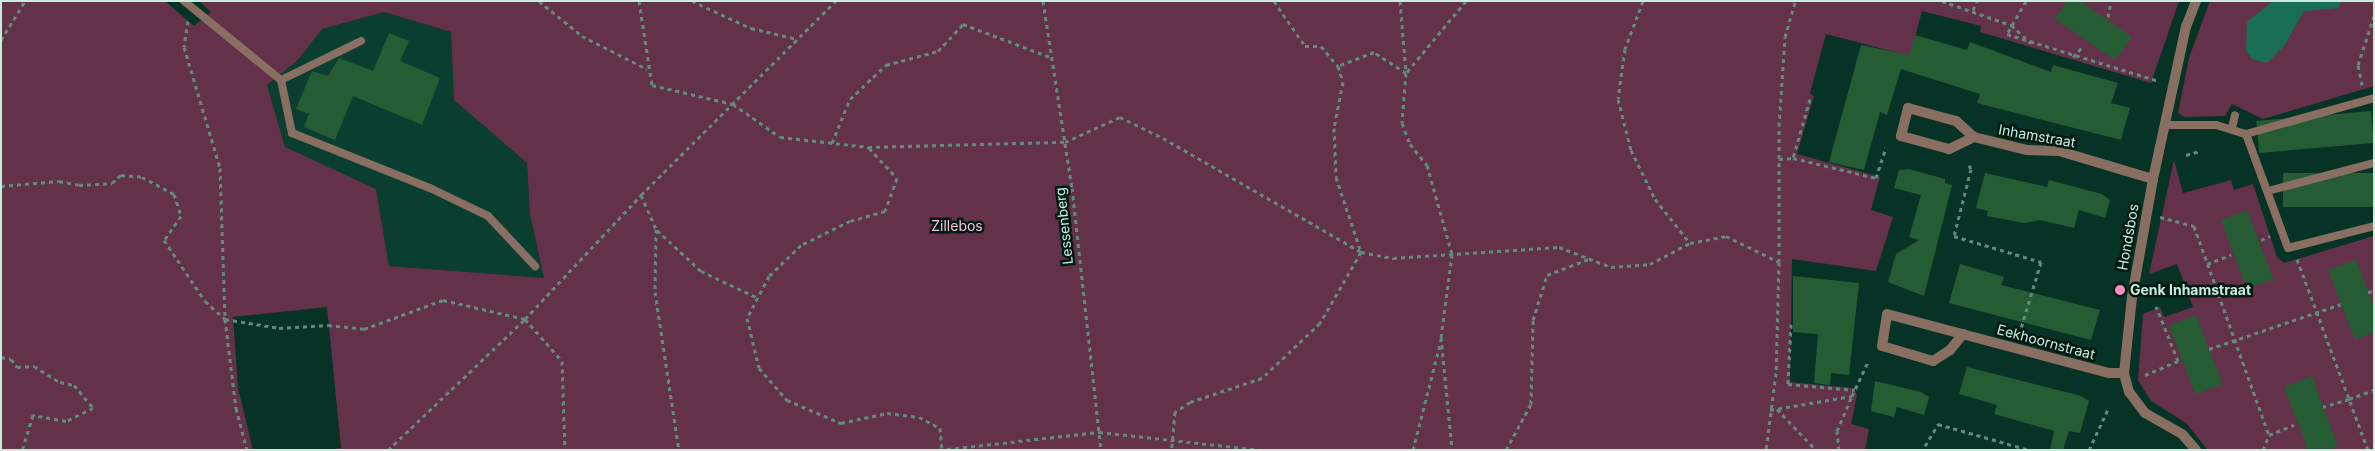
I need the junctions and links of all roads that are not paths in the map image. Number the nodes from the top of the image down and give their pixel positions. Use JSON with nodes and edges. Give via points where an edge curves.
{"nodes":[{"id":1,"x":2196,"y":1,"type":"edge"},
{"id":2,"x":187,"y":4,"type":"edge"},
{"id":3,"x":361,"y":41,"type":"dead end"},
{"id":4,"x":280,"y":80,"type":"junction"},
{"id":5,"x":2374,"y":98,"type":"edge"},
{"id":6,"x":2235,"y":115,"type":"dead end"},
{"id":7,"x":2164,"y":125,"type":"junction"},
{"id":8,"x":2232,"y":128,"type":"junction"},
{"id":9,"x":2246,"y":134,"type":"junction"},
{"id":10,"x":1974,"y":137,"type":"junction"},
{"id":11,"x":2374,"y":163,"type":"edge"},
{"id":12,"x":2153,"y":179,"type":"junction"},
{"id":13,"x":2268,"y":191,"type":"junction"},
{"id":14,"x":2374,"y":226,"type":"edge"},
{"id":15,"x":535,"y":266,"type":"dead end"},
{"id":16,"x":1963,"y":334,"type":"junction"},
{"id":17,"x":2124,"y":373,"type":"junction"},
{"id":18,"x":2196,"y":450,"type":"edge"}],
"edges":[{"from":1,"to":7,"type":"street","name":"Hondsbos","via":[[2186,27]]},
{"from":2,"to":4,"type":"lane"},
{"from":3,"to":4,"type":"lane"},
{"from":4,"to":15,"type":"lane","via":[[292,133],[432,189],[488,216]]},
{"from":5,"to":9,"type":"lane"},
{"from":6,"to":8,"type":"lane"},
{"from":7,"to":8,"type":"lane"},
{"from":7,"to":12,"type":"street","name":"Hondsbos"},
{"from":8,"to":9,"type":"lane"},
{"from":9,"to":13,"type":"lane"},
{"from":10,"to":10,"type":"street","name":"Inhamstraat","via":[[1956,121],[1908,108],[1901,136],[1949,149]]},
{"from":10,"to":12,"type":"street","name":"Inhamstraat","via":[[2027,150],[2059,151]]},
{"from":11,"to":13,"type":"lane"},
{"from":12,"to":17,"type":"street","name":"Hondsbos","via":[[2132,296]]},
{"from":13,"to":14,"type":"lane","via":[[2288,248]]},
{"from":16,"to":16,"type":"street","name":"Eekhoornstraat","via":[[1887,314],[1882,346],[1933,361],[1950,350]]},
{"from":16,"to":17,"type":"street","name":"Eekhoornstraat","via":[[2109,373]]},
{"from":17,"to":18,"type":"street","name":"Hondsbos","via":[[2129,392],[2145,412],[2182,434]]}]}
